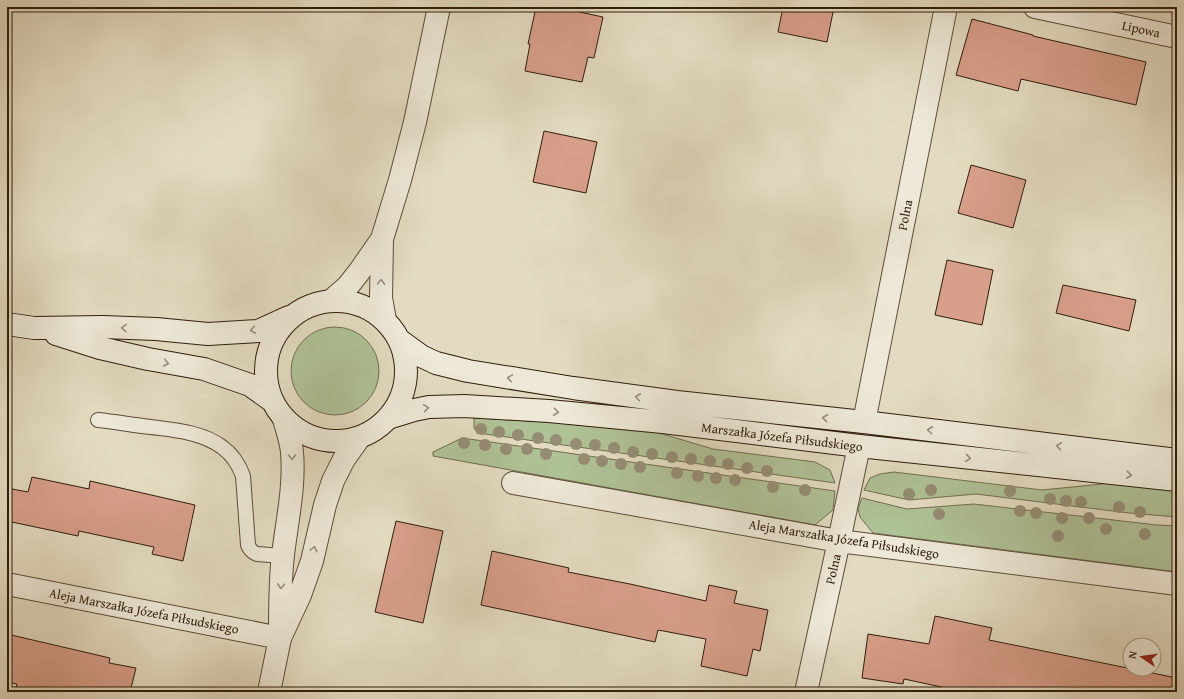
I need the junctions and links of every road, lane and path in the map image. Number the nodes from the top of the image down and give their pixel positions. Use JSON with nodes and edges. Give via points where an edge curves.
{"nodes":[{"id":1,"x":439,"y":7,"type":"edge"},
{"id":2,"x":946,"y":7,"type":"edge"},
{"id":3,"x":1035,"y":7,"type":"edge"},
{"id":4,"x":1177,"y":37,"type":"edge"},
{"id":5,"x":382,"y":239,"type":"junction"},
{"id":6,"x":332,"y":300,"type":"junction"},
{"id":7,"x":290,"y":317,"type":"junction"},
{"id":8,"x":385,"y":320,"type":"junction"},
{"id":9,"x":7,"y":324,"type":"edge"},
{"id":10,"x":34,"y":328,"type":"junction"},
{"id":11,"x":399,"y":340,"type":"junction"},
{"id":12,"x":271,"y":400,"type":"junction"},
{"id":13,"x":388,"y":418,"type":"junction"},
{"id":14,"x":284,"y":419,"type":"junction"},
{"id":15,"x":98,"y":420,"type":"dead end"},
{"id":16,"x":864,"y":422,"type":"junction"},
{"id":17,"x":359,"y":438,"type":"junction"},
{"id":18,"x":859,"y":446,"type":"junction"},
{"id":19,"x":1177,"y":460,"type":"edge"},
{"id":20,"x":1177,"y":480,"type":"edge"},
{"id":21,"x":513,"y":483,"type":"dead end"},
{"id":22,"x":839,"y":541,"type":"junction"},
{"id":23,"x":283,"y":556,"type":"junction"},
{"id":24,"x":7,"y":584,"type":"edge"},
{"id":25,"x":1177,"y":584,"type":"edge"},
{"id":26,"x":280,"y":638,"type":"junction"},
{"id":27,"x":269,"y":692,"type":"edge"},
{"id":28,"x":806,"y":692,"type":"edge"}],
"edges":[{"from":1,"to":5,"type":"street","via":[[415,122]]},
{"from":2,"to":16,"type":"street","name":"Polna"},
{"from":3,"to":4,"type":"street","name":"Lipowa"},
{"from":5,"to":6,"type":"street","via":[[348,286]]},
{"from":8,"to":5,"type":"street","one_way":true,"via":[[382,298]]},
{"from":6,"to":7,"type":"street","via":[[309,306]]},
{"from":6,"to":8,"type":"street","via":[[351,302],[369,309]]},
{"from":7,"to":10,"type":"street","one_way":true,"via":[[258,331],[208,334],[111,327]]},
{"from":7,"to":12,"type":"street","via":[[275,334],[267,356],[265,378]]},
{"from":8,"to":11,"type":"street"},
{"from":9,"to":10,"type":"street"},
{"from":10,"to":12,"type":"street","one_way":true,"via":[[114,351],[204,369],[250,385]]},
{"from":11,"to":13,"type":"street","via":[[406,360],[406,381],[400,401]]},
{"from":16,"to":11,"type":"street","name":"Marszałka Józefa Piłsudskiego","one_way":true,"via":[[677,402],[468,371],[436,363]]},
{"from":12,"to":14,"type":"street"},
{"from":13,"to":17,"type":"street","via":[[375,430]]},
{"from":13,"to":18,"type":"street","name":"Marszałka Józefa Piłsudskiego","one_way":true,"via":[[429,407],[464,406],[549,411]]},
{"from":14,"to":17,"type":"street","via":[[300,432],[319,440],[339,442]]},
{"from":14,"to":23,"type":"street","one_way":true,"via":[[292,450],[293,474]]},
{"from":15,"to":23,"type":"lane","via":[[192,434],[221,447],[231,456],[243,476],[250,549],[257,554]]},
{"from":19,"to":16,"type":"street","name":"Marszałka Józefa Piłsudskiego","one_way":true},
{"from":26,"to":17,"type":"street","one_way":true,"via":[[300,595],[333,481]]},
{"from":18,"to":20,"type":"street","name":"Marszałka Józefa Piłsudskiego","one_way":true},
{"from":18,"to":22,"type":"street","name":"Polna"},
{"from":21,"to":22,"type":"street","name":"Aleja Marszałka Józefa Piłsudskiego"},
{"from":22,"to":25,"type":"street","name":"Aleja Marszałka Józefa Piłsudskiego"},
{"from":22,"to":28,"type":"street","name":"Polna"},
{"from":23,"to":26,"type":"street","one_way":true},
{"from":24,"to":26,"type":"street","name":"Aleja Marszałka Józefa Piłsudskiego"},
{"from":26,"to":27,"type":"street"}]}
